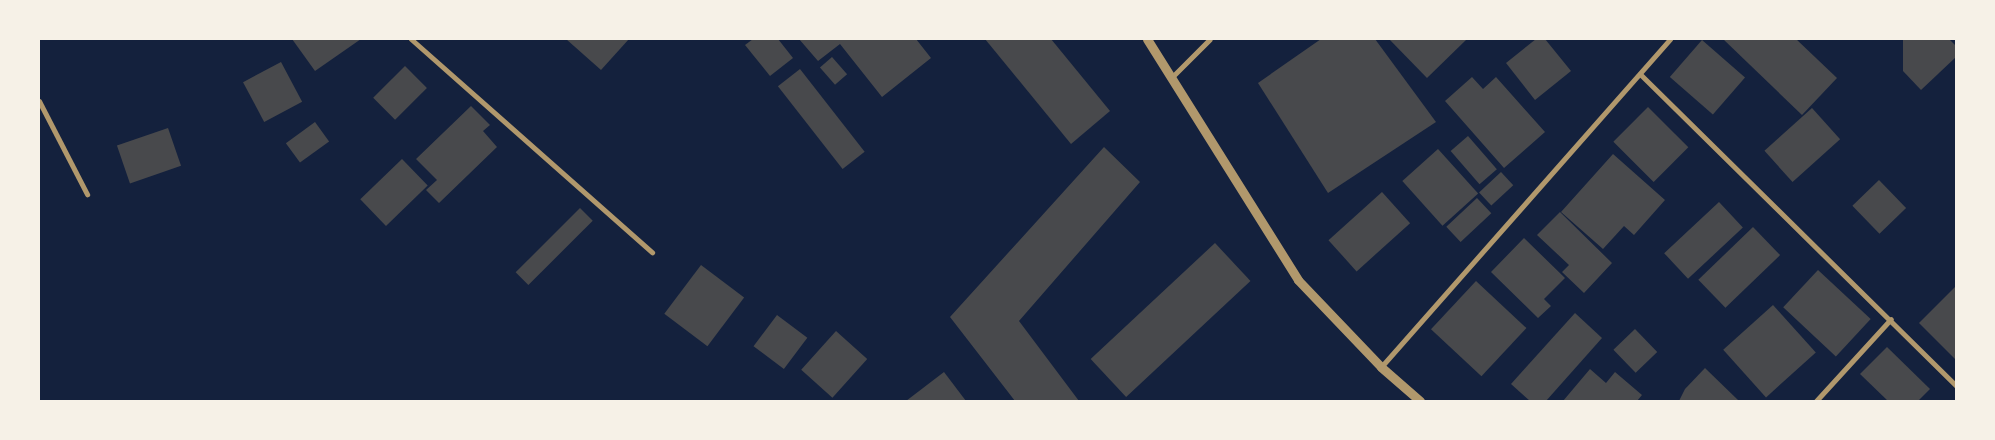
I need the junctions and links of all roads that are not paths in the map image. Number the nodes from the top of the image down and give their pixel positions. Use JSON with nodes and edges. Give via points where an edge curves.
{"nodes":[{"id":1,"x":411,"y":39,"type":"edge"},
{"id":2,"x":1147,"y":39,"type":"edge"},
{"id":3,"x":1210,"y":39,"type":"edge"},
{"id":4,"x":1670,"y":39,"type":"edge"},
{"id":5,"x":1640,"y":74,"type":"junction"},
{"id":6,"x":1172,"y":78,"type":"junction"},
{"id":7,"x":39,"y":101,"type":"edge"},
{"id":8,"x":87,"y":194,"type":"dead end"},
{"id":9,"x":652,"y":252,"type":"dead end"},
{"id":10,"x":1891,"y":319,"type":"junction"},
{"id":11,"x":1381,"y":367,"type":"junction"},
{"id":12,"x":1956,"y":386,"type":"edge"},
{"id":13,"x":1420,"y":401,"type":"edge"},
{"id":14,"x":1816,"y":401,"type":"edge"}],
"edges":[{"from":1,"to":9,"type":"street"},
{"from":2,"to":6,"type":"street"},
{"from":3,"to":6,"type":"street"},
{"from":4,"to":5,"type":"street"},
{"from":5,"to":10,"type":"street"},
{"from":5,"to":11,"type":"street"},
{"from":6,"to":11,"type":"street","via":[[1298,280]]},
{"from":7,"to":8,"type":"street"},
{"from":10,"to":12,"type":"street"},
{"from":10,"to":14,"type":"street"},
{"from":11,"to":13,"type":"street"}]}
